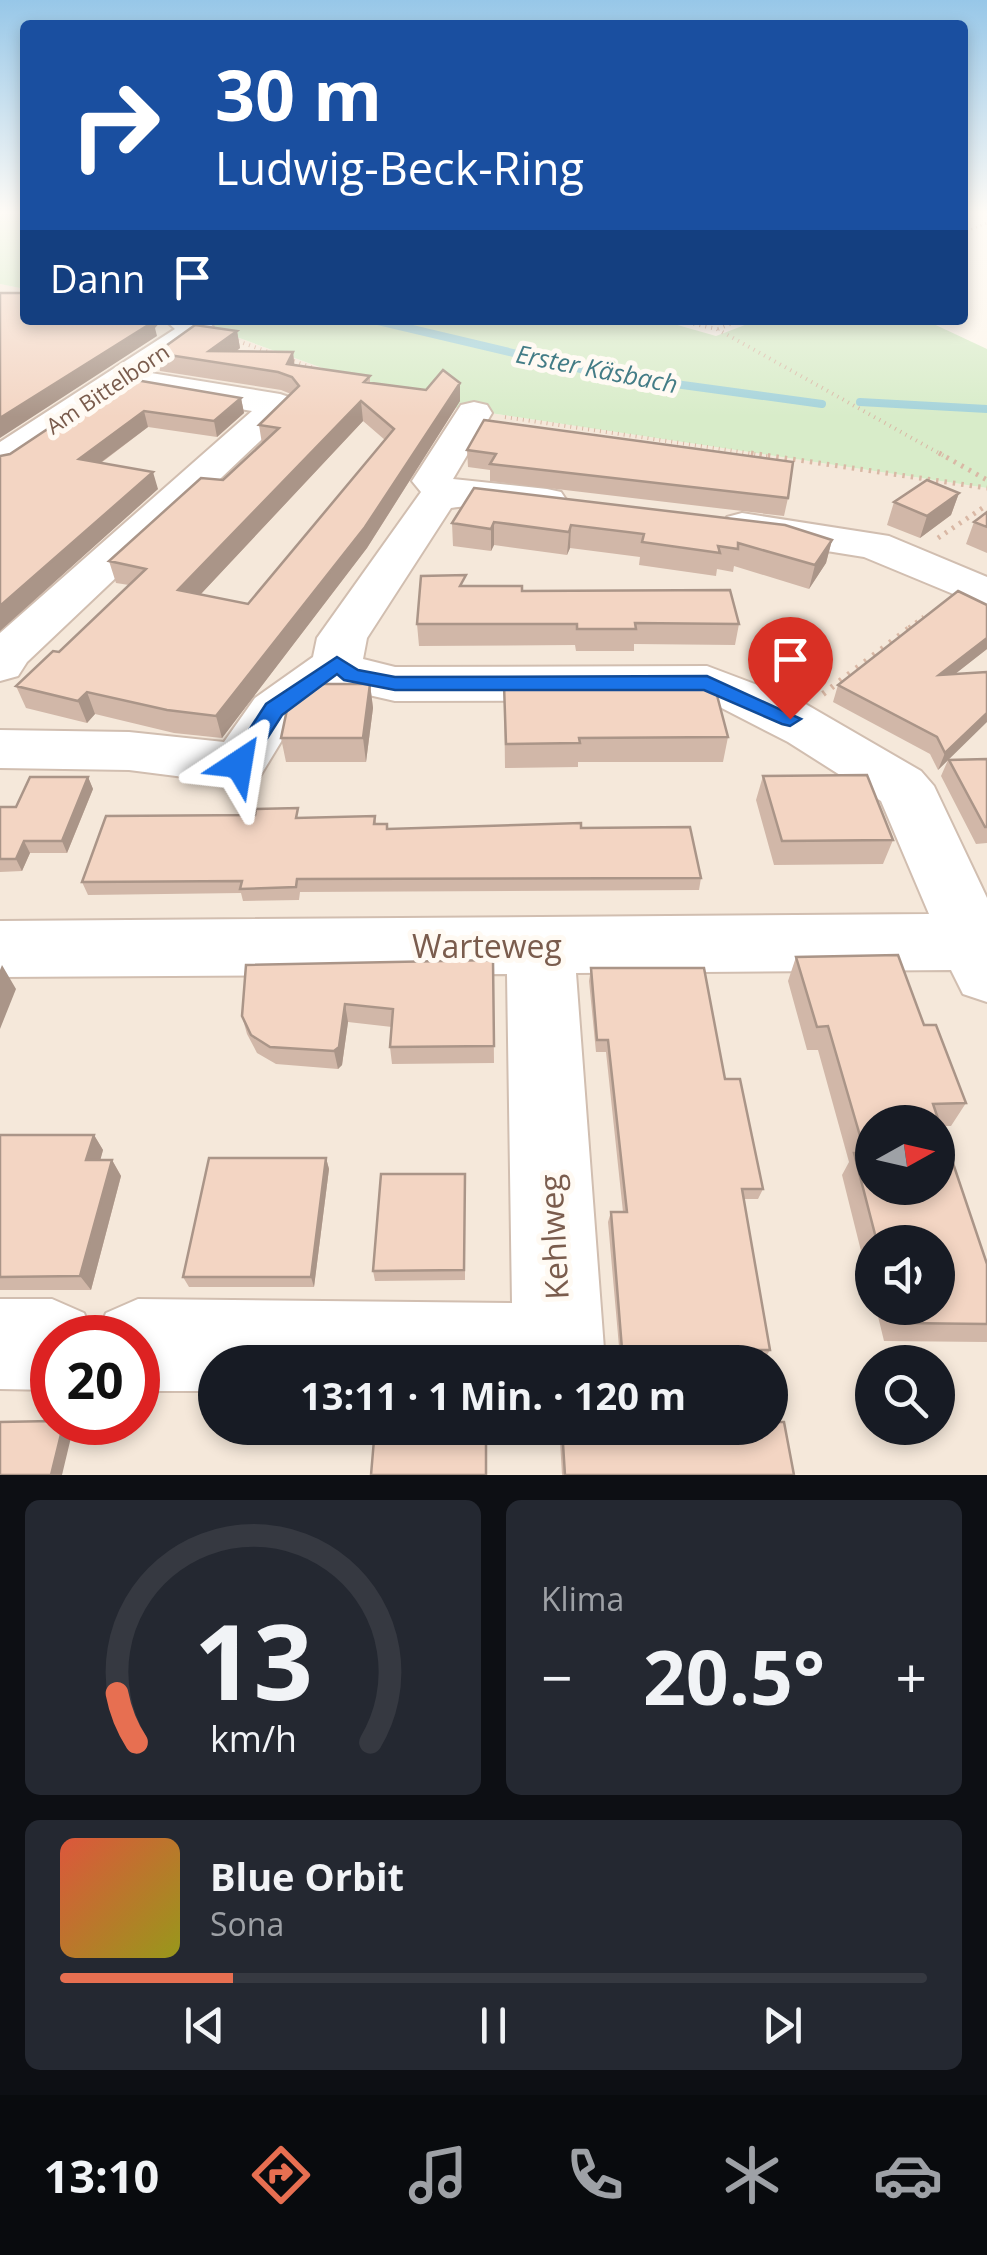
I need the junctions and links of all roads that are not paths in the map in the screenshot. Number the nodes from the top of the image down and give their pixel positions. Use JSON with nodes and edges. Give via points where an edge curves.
{"nodes":[{"id":1,"x":187,"y":325,"type":"edge"},
{"id":2,"x":123,"y":378,"type":"junction"},
{"id":3,"x":474,"y":413,"type":"road end"},
{"id":4,"x":0,"y":458,"type":"edge"},
{"id":5,"x":447,"y":494,"type":"junction"},
{"id":6,"x":587,"y":506,"type":"edge"},
{"id":7,"x":704,"y":521,"type":"edge"},
{"id":8,"x":977,"y":589,"type":"edge"},
{"id":9,"x":2,"y":658,"type":"edge"},
{"id":10,"x":337,"y":664,"type":"junction"},
{"id":11,"x":0,"y":748,"type":"edge"},
{"id":12,"x":540,"y":945,"type":"junction"},
{"id":13,"x":0,"y":949,"type":"edge"},
{"id":14,"x":983,"y":952,"type":"edge"},
{"id":15,"x":0,"y":1344,"type":"edge"},
{"id":16,"x":30,"y":1344,"type":"edge"},
{"id":17,"x":160,"y":1345,"type":"edge"}],
"edges":[{"from":1,"to":2,"type":"street","name":"Am Bittelborn"},
{"from":2,"to":4,"type":"street","name":"Am Bittelborn"},
{"from":2,"to":9,"type":"street","via":[[280,405]]},
{"from":3,"to":5,"type":"street","via":[[432,481]]},
{"from":5,"to":6,"type":"street"},
{"from":5,"to":10,"type":"street","via":[[430,504],[353,621]]},
{"from":7,"to":8,"type":"street","via":[[859,541]]},
{"from":10,"to":11,"type":"street","via":[[274,710],[239,764],[130,751]]},
{"from":10,"to":14,"type":"street","via":[[352,675],[395,684],[707,683],[790,719],[900,786],[913,801]]},
{"from":12,"to":13,"type":"street","name":"Warteweg"},
{"from":12,"to":14,"type":"street","name":"Warteweg"},
{"from":12,"to":17,"type":"street","name":"Kehlweg","via":[[558,1349]]},
{"from":15,"to":16,"type":"street"}]}
